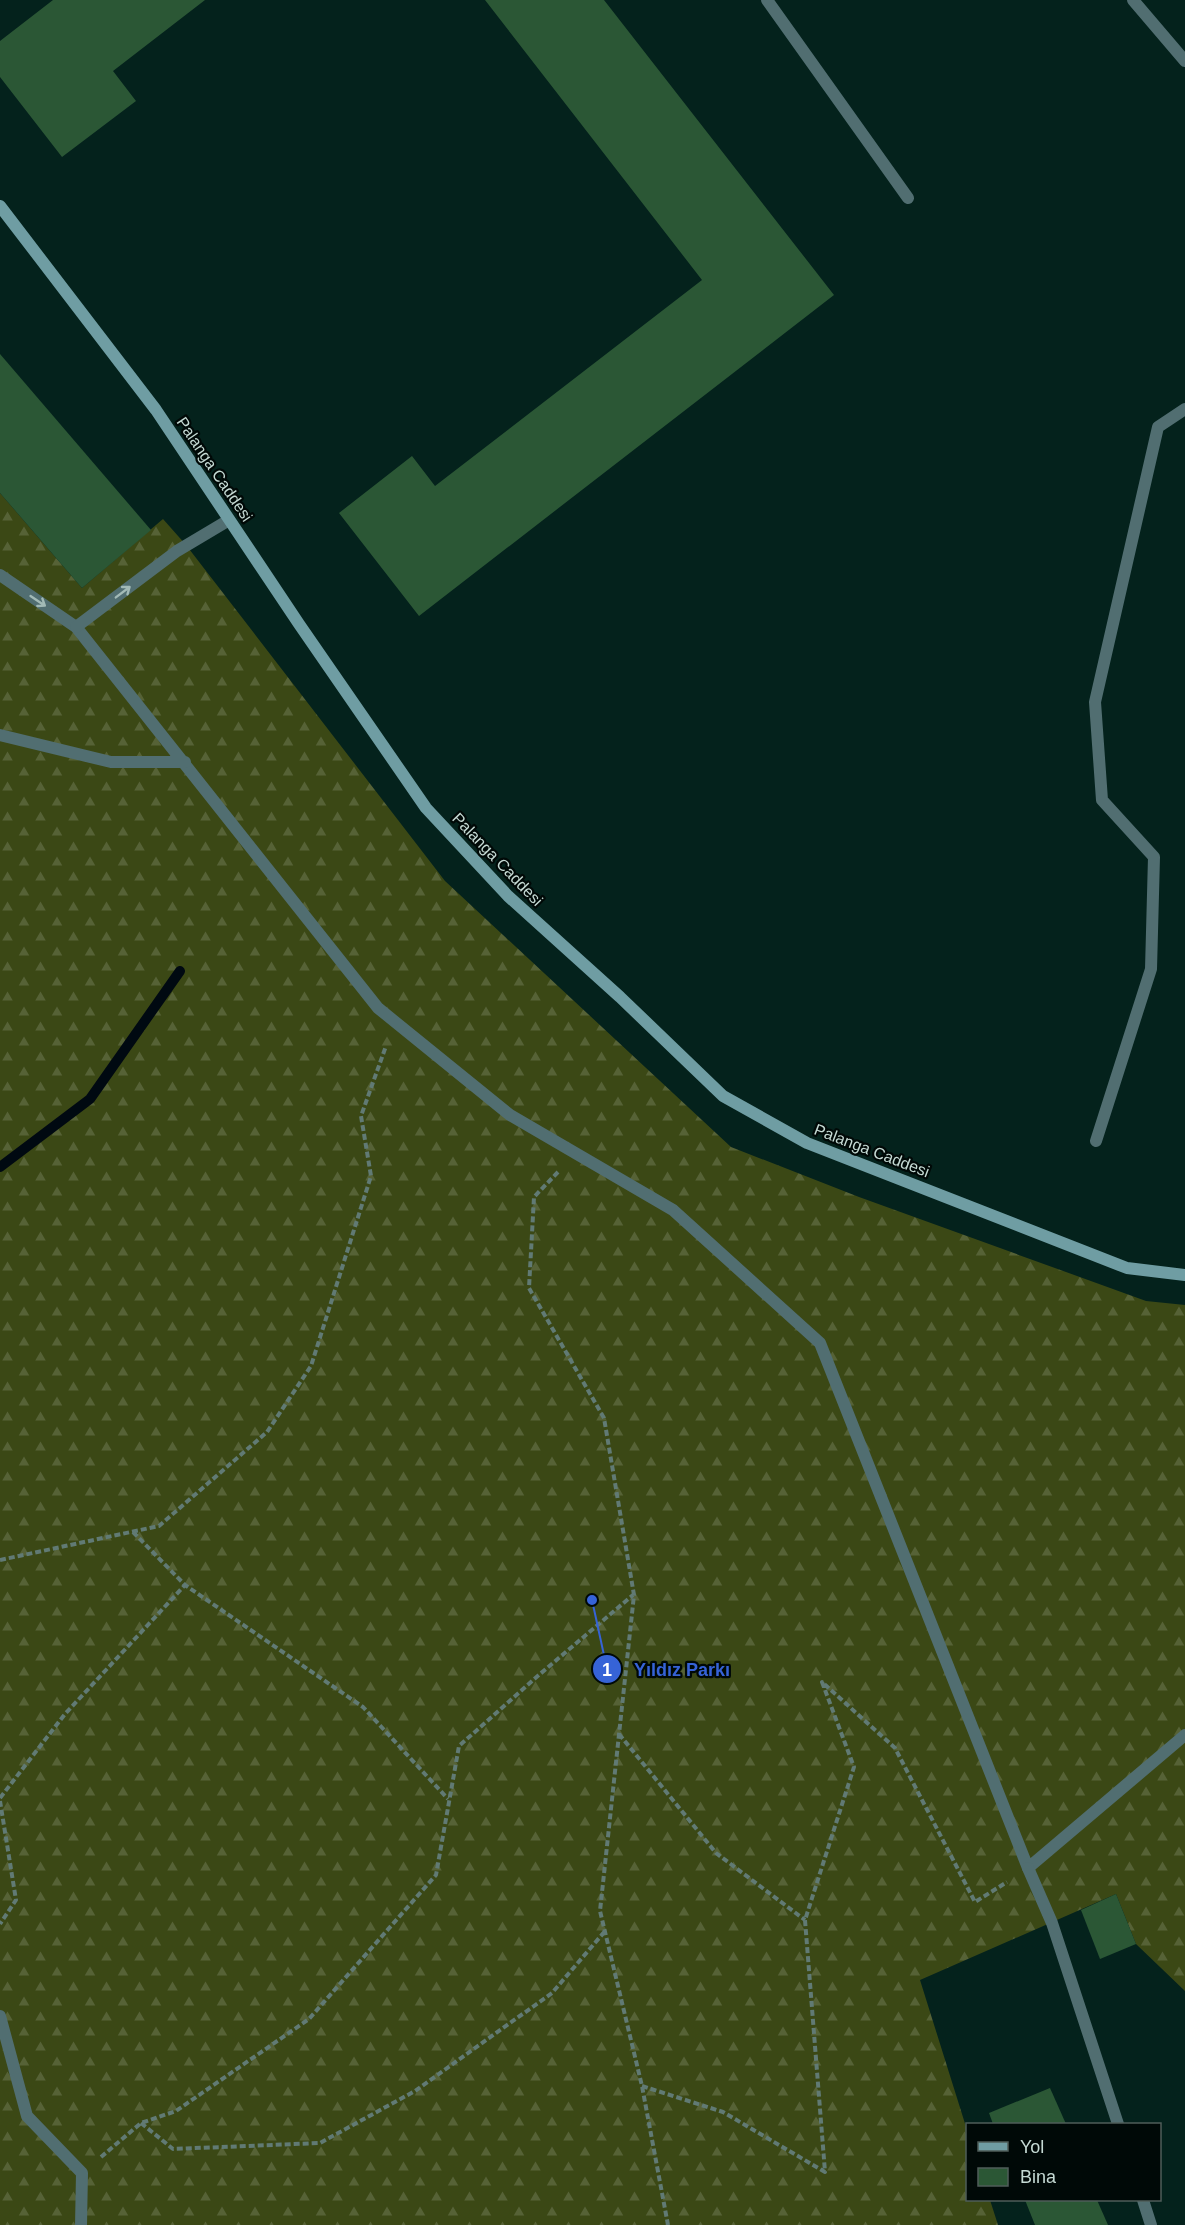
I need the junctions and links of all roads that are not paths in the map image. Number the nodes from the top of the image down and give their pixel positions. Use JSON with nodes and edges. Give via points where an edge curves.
{"nodes":[{"id":1,"x":767,"y":0,"type":"edge"},
{"id":2,"x":1133,"y":0,"type":"edge"},
{"id":3,"x":1185,"y":61,"type":"edge"},
{"id":4,"x":908,"y":198,"type":"dead end"},
{"id":5,"x":0,"y":206,"type":"edge"},
{"id":6,"x":1185,"y":409,"type":"edge"},
{"id":7,"x":229,"y":520,"type":"junction"},
{"id":8,"x":0,"y":575,"type":"edge"},
{"id":9,"x":76,"y":627,"type":"junction"},
{"id":10,"x":0,"y":735,"type":"edge"},
{"id":11,"x":185,"y":762,"type":"junction"},
{"id":12,"x":1096,"y":1141,"type":"dead end"},
{"id":13,"x":1185,"y":1275,"type":"edge"},
{"id":14,"x":1185,"y":1736,"type":"edge"},
{"id":15,"x":1028,"y":1868,"type":"junction"},
{"id":16,"x":0,"y":2016,"type":"edge"},
{"id":17,"x":1118,"y":2123,"type":"edge"},
{"id":18,"x":1144,"y":2201,"type":"edge"},
{"id":19,"x":81,"y":2225,"type":"edge"},
{"id":20,"x":1151,"y":2225,"type":"edge"}],
"edges":[{"from":1,"to":4,"type":"street"},
{"from":2,"to":3,"type":"street"},
{"from":5,"to":7,"type":"main road","name":"Palanga Caddesi","via":[[156,410]]},
{"from":6,"to":12,"type":"street","via":[[1158,427],[1095,702],[1102,800],[1154,857],[1151,969]]},
{"from":9,"to":7,"type":"street","one_way":true,"via":[[177,551]]},
{"from":7,"to":13,"type":"main road","name":"Palanga Caddesi","via":[[426,808],[508,896],[723,1096],[807,1143],[1127,1268]]},
{"from":8,"to":9,"type":"street","one_way":true},
{"from":9,"to":11,"type":"street"},
{"from":10,"to":11,"type":"street","via":[[111,762]]},
{"from":11,"to":15,"type":"street","via":[[378,1008],[510,1114],[672,1210],[819,1343]]},
{"from":14,"to":15,"type":"street"},
{"from":15,"to":17,"type":"street","via":[[1052,1923]]},
{"from":16,"to":19,"type":"street","via":[[27,2116],[82,2173]]},
{"from":18,"to":20,"type":"street"}]}
